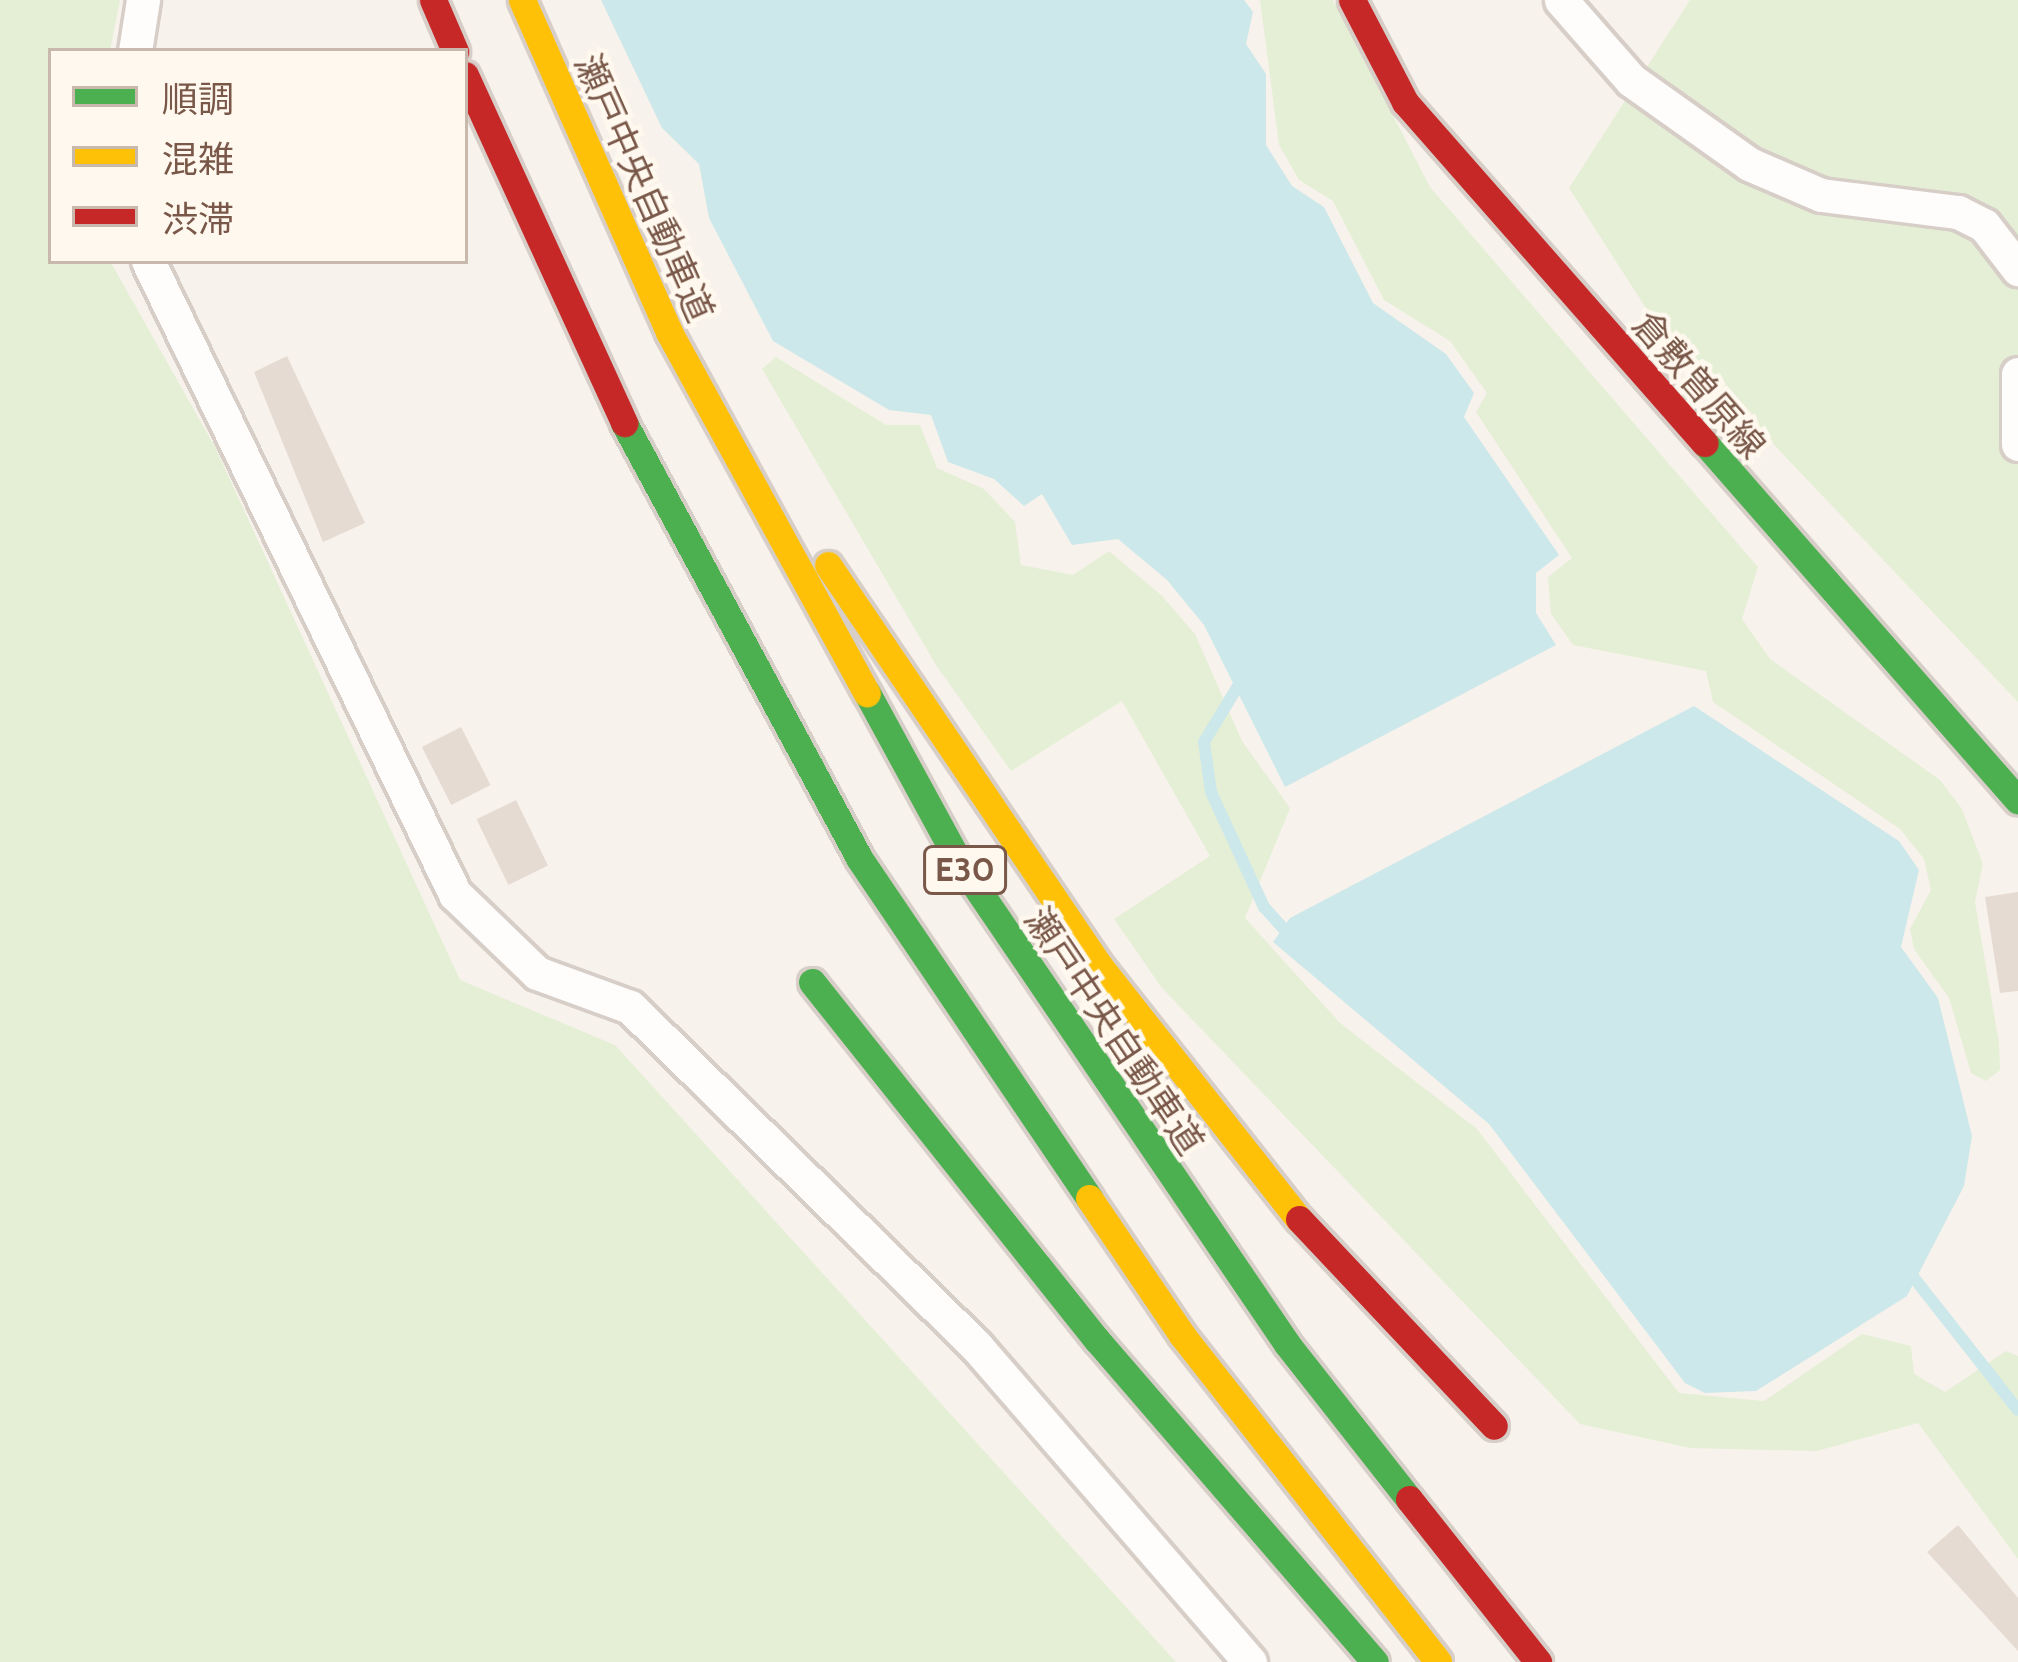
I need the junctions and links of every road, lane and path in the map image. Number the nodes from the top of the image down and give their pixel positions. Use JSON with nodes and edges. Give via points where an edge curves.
{"nodes":[{"id":1,"x":142,"y":0,"type":"edge"},
{"id":2,"x":434,"y":0,"type":"edge"},
{"id":3,"x":522,"y":0,"type":"edge"},
{"id":4,"x":1352,"y":0,"type":"edge"},
{"id":5,"x":1562,"y":0,"type":"edge"},
{"id":6,"x":135,"y":48,"type":"edge"},
{"id":7,"x":454,"y":48,"type":"edge"},
{"id":8,"x":468,"y":82,"type":"edge"},
{"id":9,"x":149,"y":264,"type":"edge"},
{"id":10,"x":2018,"y":269,"type":"edge"},
{"id":11,"x":669,"y":332,"type":"junction"},
{"id":12,"x":2018,"y":374,"type":"edge"},
{"id":13,"x":2018,"y":444,"type":"edge"},
{"id":14,"x":2018,"y":800,"type":"edge"},
{"id":15,"x":812,"y":982,"type":"dead end"},
{"id":16,"x":1494,"y":1426,"type":"dead end"},
{"id":17,"x":1250,"y":1662,"type":"edge"},
{"id":18,"x":1375,"y":1662,"type":"edge"},
{"id":19,"x":1438,"y":1662,"type":"edge"},
{"id":20,"x":1538,"y":1662,"type":"edge"}],
"edges":[{"from":1,"to":6,"type":"street"},
{"from":2,"to":7,"type":"main road"},
{"from":3,"to":11,"type":"main road","name":"瀬戸中央自動車道","number":"E30"},
{"from":4,"to":14,"type":"main road","name":"倉敷曽原線","via":[[1405,102]]},
{"from":5,"to":10,"type":"street","via":[[1631,80],[1749,164],[1821,195],[1958,212],[1984,225]]},
{"from":8,"to":19,"type":"main road","number":"E30","via":[[628,432],[859,858],[1182,1335]]},
{"from":9,"to":17,"type":"street","via":[[454,894],[537,973],[630,1007],[976,1347]]},
{"from":11,"to":16,"type":"main road","via":[[1098,964],[1248,1164]]},
{"from":11,"to":20,"type":"main road","name":"瀬戸中央自動車道","number":"E30","via":[[856,687],[972,881],[1274,1325]]},
{"from":12,"to":13,"type":"street"},
{"from":15,"to":18,"type":"main road","via":[[1097,1340]]}]}
